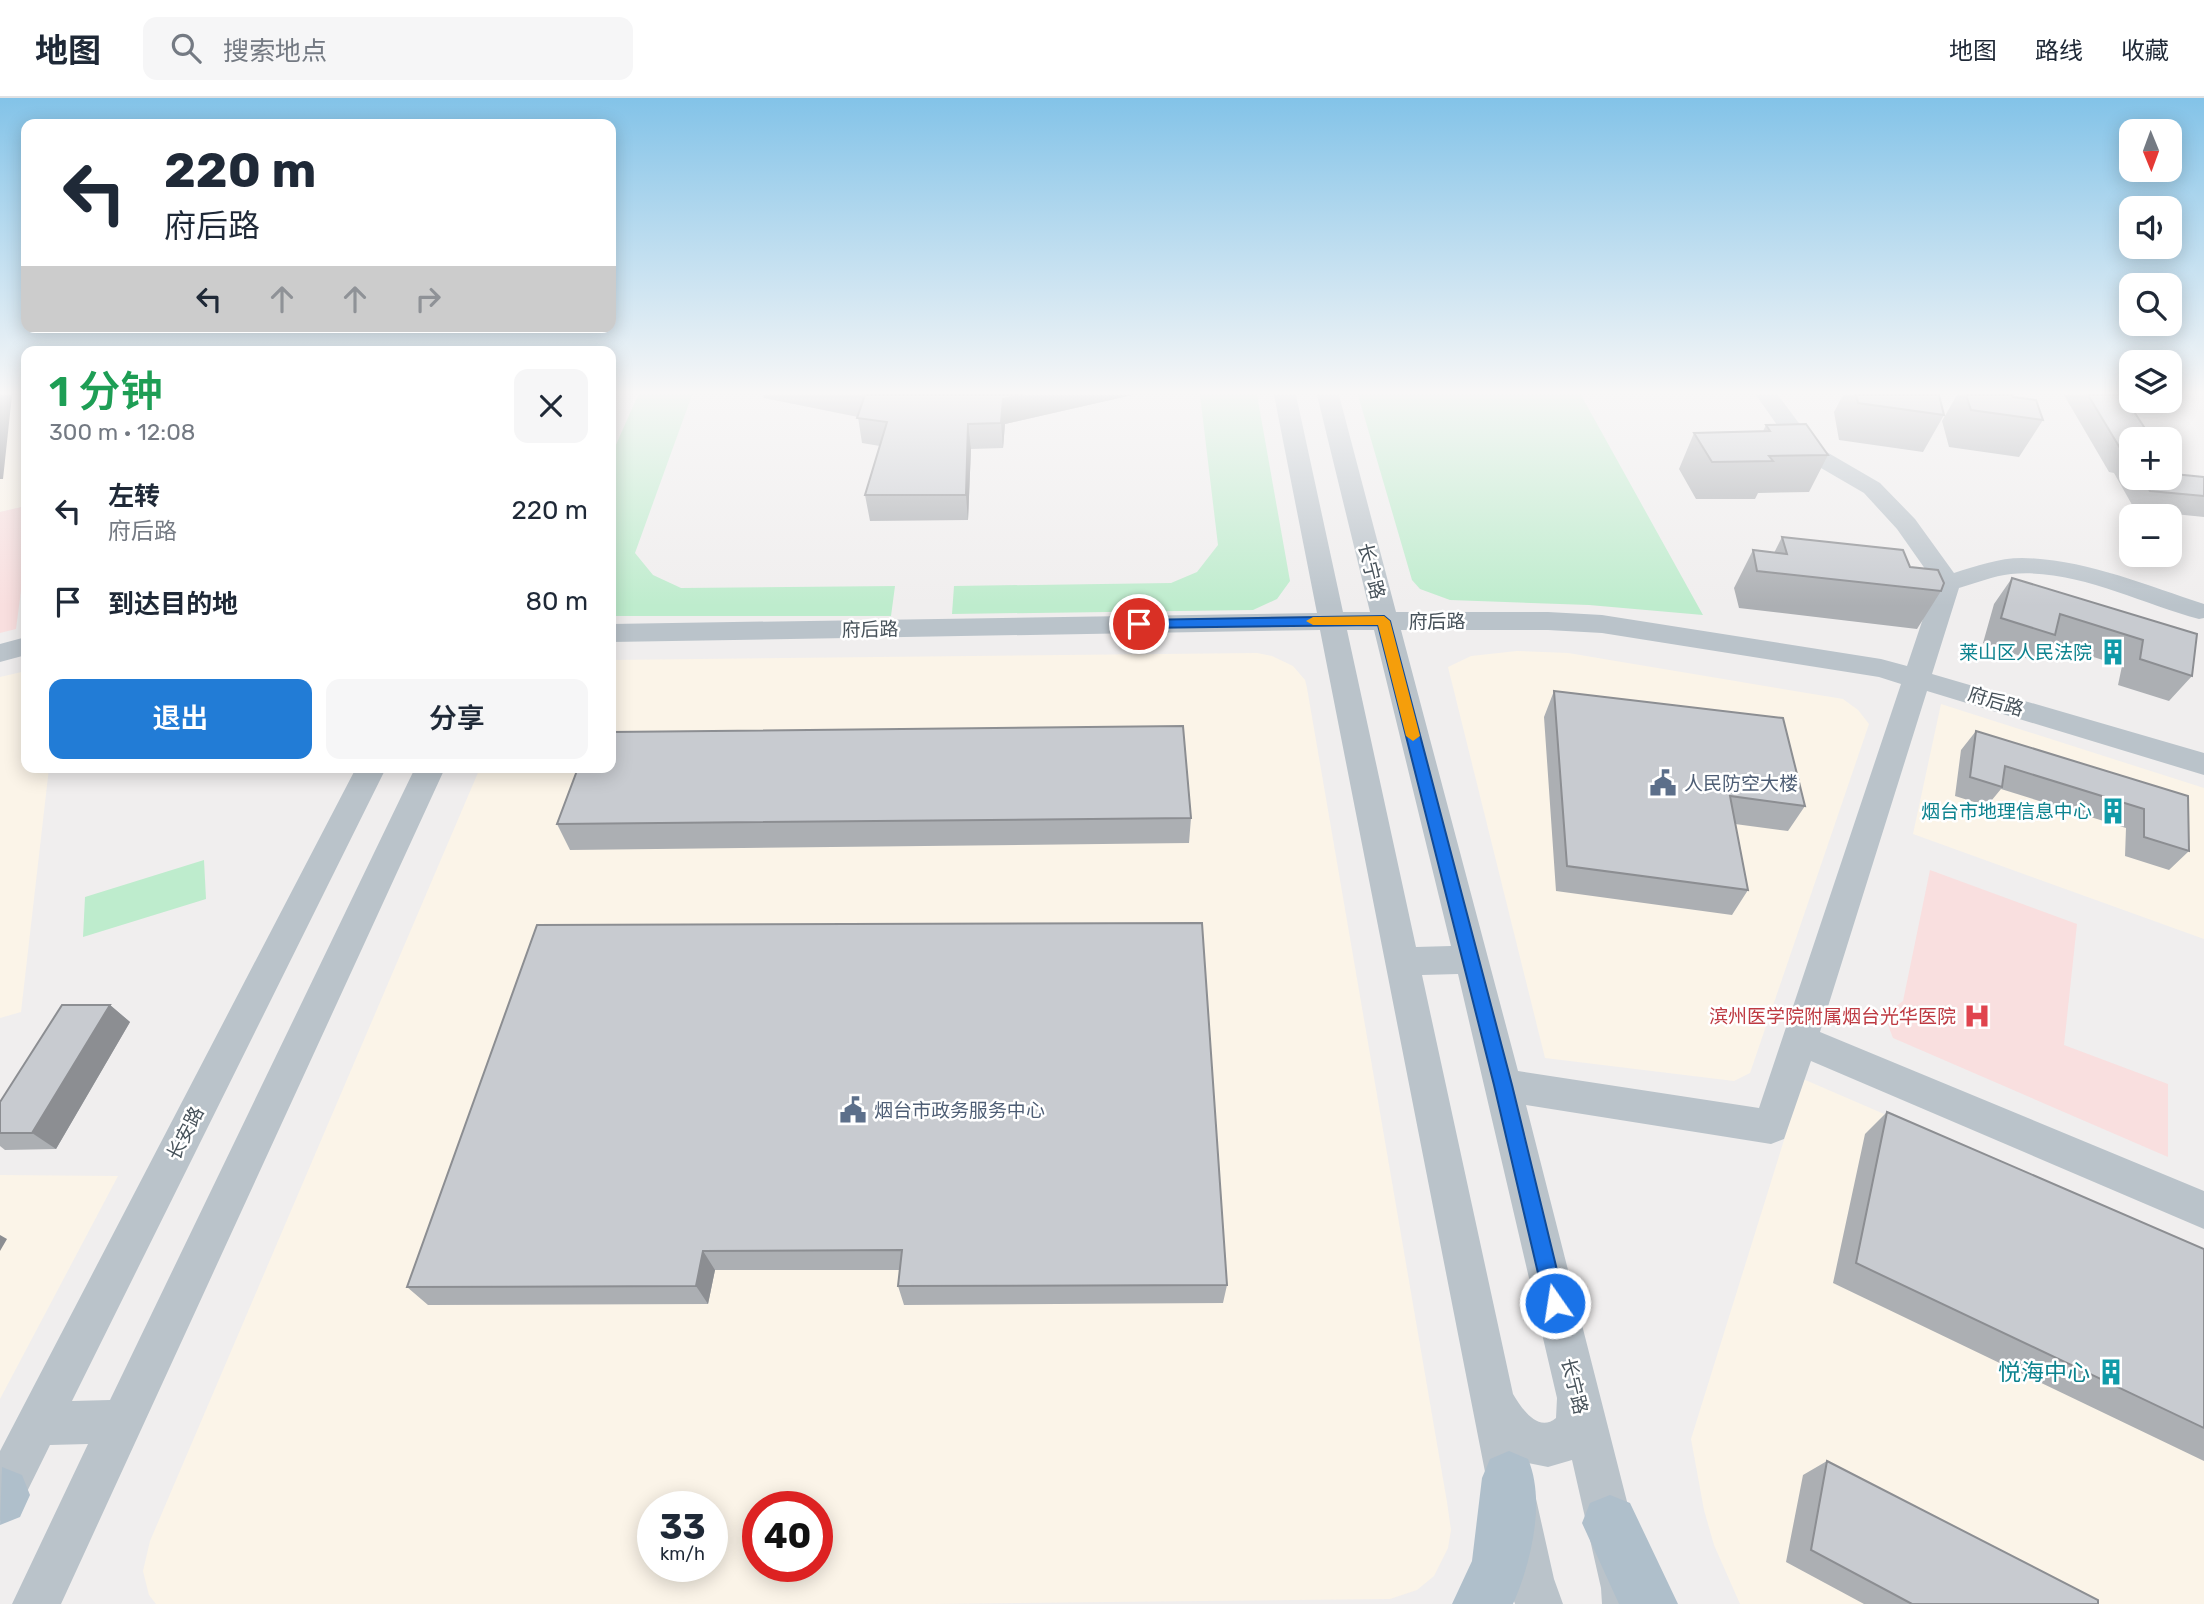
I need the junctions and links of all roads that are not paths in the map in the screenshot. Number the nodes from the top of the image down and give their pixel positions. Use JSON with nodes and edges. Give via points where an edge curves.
{"nodes":[{"id":1,"x":1301,"y":465,"type":"edge"},
{"id":2,"x":1346,"y":465,"type":"edge"},
{"id":3,"x":1833,"y":465,"type":"edge"},
{"id":4,"x":1948,"y":583,"type":"junction"},
{"id":5,"x":2199,"y":611,"type":"dead end"},
{"id":6,"x":1334,"y":621,"type":"junction"},
{"id":7,"x":1384,"y":621,"type":"junction"},
{"id":8,"x":616,"y":633,"type":"edge"},
{"id":9,"x":21,"y":647,"type":"edge"},
{"id":10,"x":0,"y":653,"type":"edge"},
{"id":11,"x":1917,"y":678,"type":"junction"},
{"id":12,"x":2204,"y":764,"type":"edge"},
{"id":13,"x":368,"y":773,"type":"edge"},
{"id":14,"x":428,"y":773,"type":"edge"},
{"id":15,"x":1471,"y":960,"type":"junction"},
{"id":16,"x":1403,"y":961,"type":"junction"},
{"id":17,"x":1800,"y":1040,"type":"junction"},
{"id":18,"x":1503,"y":1085,"type":"junction"},
{"id":19,"x":2204,"y":1210,"type":"edge"},
{"id":20,"x":1575,"y":1384,"type":"junction"},
{"id":21,"x":1491,"y":1390,"type":"junction"},
{"id":22,"x":122,"y":1421,"type":"junction"},
{"id":23,"x":37,"y":1424,"type":"junction"},
{"id":24,"x":1508,"y":1478,"type":"junction"},
{"id":25,"x":1,"y":1497,"type":"edge"},
{"id":26,"x":1610,"y":1523,"type":"junction"},
{"id":27,"x":36,"y":1604,"type":"edge"},
{"id":28,"x":1481,"y":1604,"type":"edge"},
{"id":29,"x":1539,"y":1604,"type":"edge"},
{"id":30,"x":1626,"y":1604,"type":"edge"},
{"id":31,"x":1649,"y":1604,"type":"edge"}],
"edges":[{"from":1,"to":6,"type":"street"},
{"from":2,"to":7,"type":"street","name":"长宁路"},
{"from":3,"to":4,"type":"street","via":[[1871,488],[1889,506]]},
{"from":4,"to":5,"type":"street","via":[[1992,570],[2042,568]]},
{"from":4,"to":11,"type":"street"},
{"from":6,"to":7,"type":"street","name":"府后路"},
{"from":6,"to":8,"type":"street","name":"府后路"},
{"from":6,"to":16,"type":"street"},
{"from":7,"to":11,"type":"street","name":"府后路","via":[[1602,624]]},
{"from":7,"to":15,"type":"street","name":"长宁路"},
{"from":9,"to":10,"type":"street"},
{"from":11,"to":12,"type":"street","name":"府后路"},
{"from":11,"to":17,"type":"street"},
{"from":13,"to":23,"type":"street","name":"长安路"},
{"from":14,"to":22,"type":"street"},
{"from":15,"to":16,"type":"street"},
{"from":15,"to":18,"type":"street","name":"长宁路"},
{"from":16,"to":21,"type":"street"},
{"from":17,"to":18,"type":"street","via":[[1771,1127]]},
{"from":17,"to":19,"type":"street"},
{"from":18,"to":20,"type":"street","name":"长宁路"},
{"from":20,"to":21,"type":"street","via":[[1579,1408],[1574,1430],[1559,1444],[1536,1446],[1514,1433],[1498,1413]]},
{"from":20,"to":26,"type":"street","name":"长宁路"},
{"from":21,"to":24,"type":"street"},
{"from":22,"to":23,"type":"street"},
{"from":22,"to":27,"type":"street"},
{"from":23,"to":25,"type":"street","name":"长安路"},
{"from":24,"to":28,"type":"main road","via":[[1500,1561]]},
{"from":24,"to":29,"type":"street"},
{"from":26,"to":30,"type":"street","name":"长宁路"},
{"from":26,"to":31,"type":"main road"}]}
